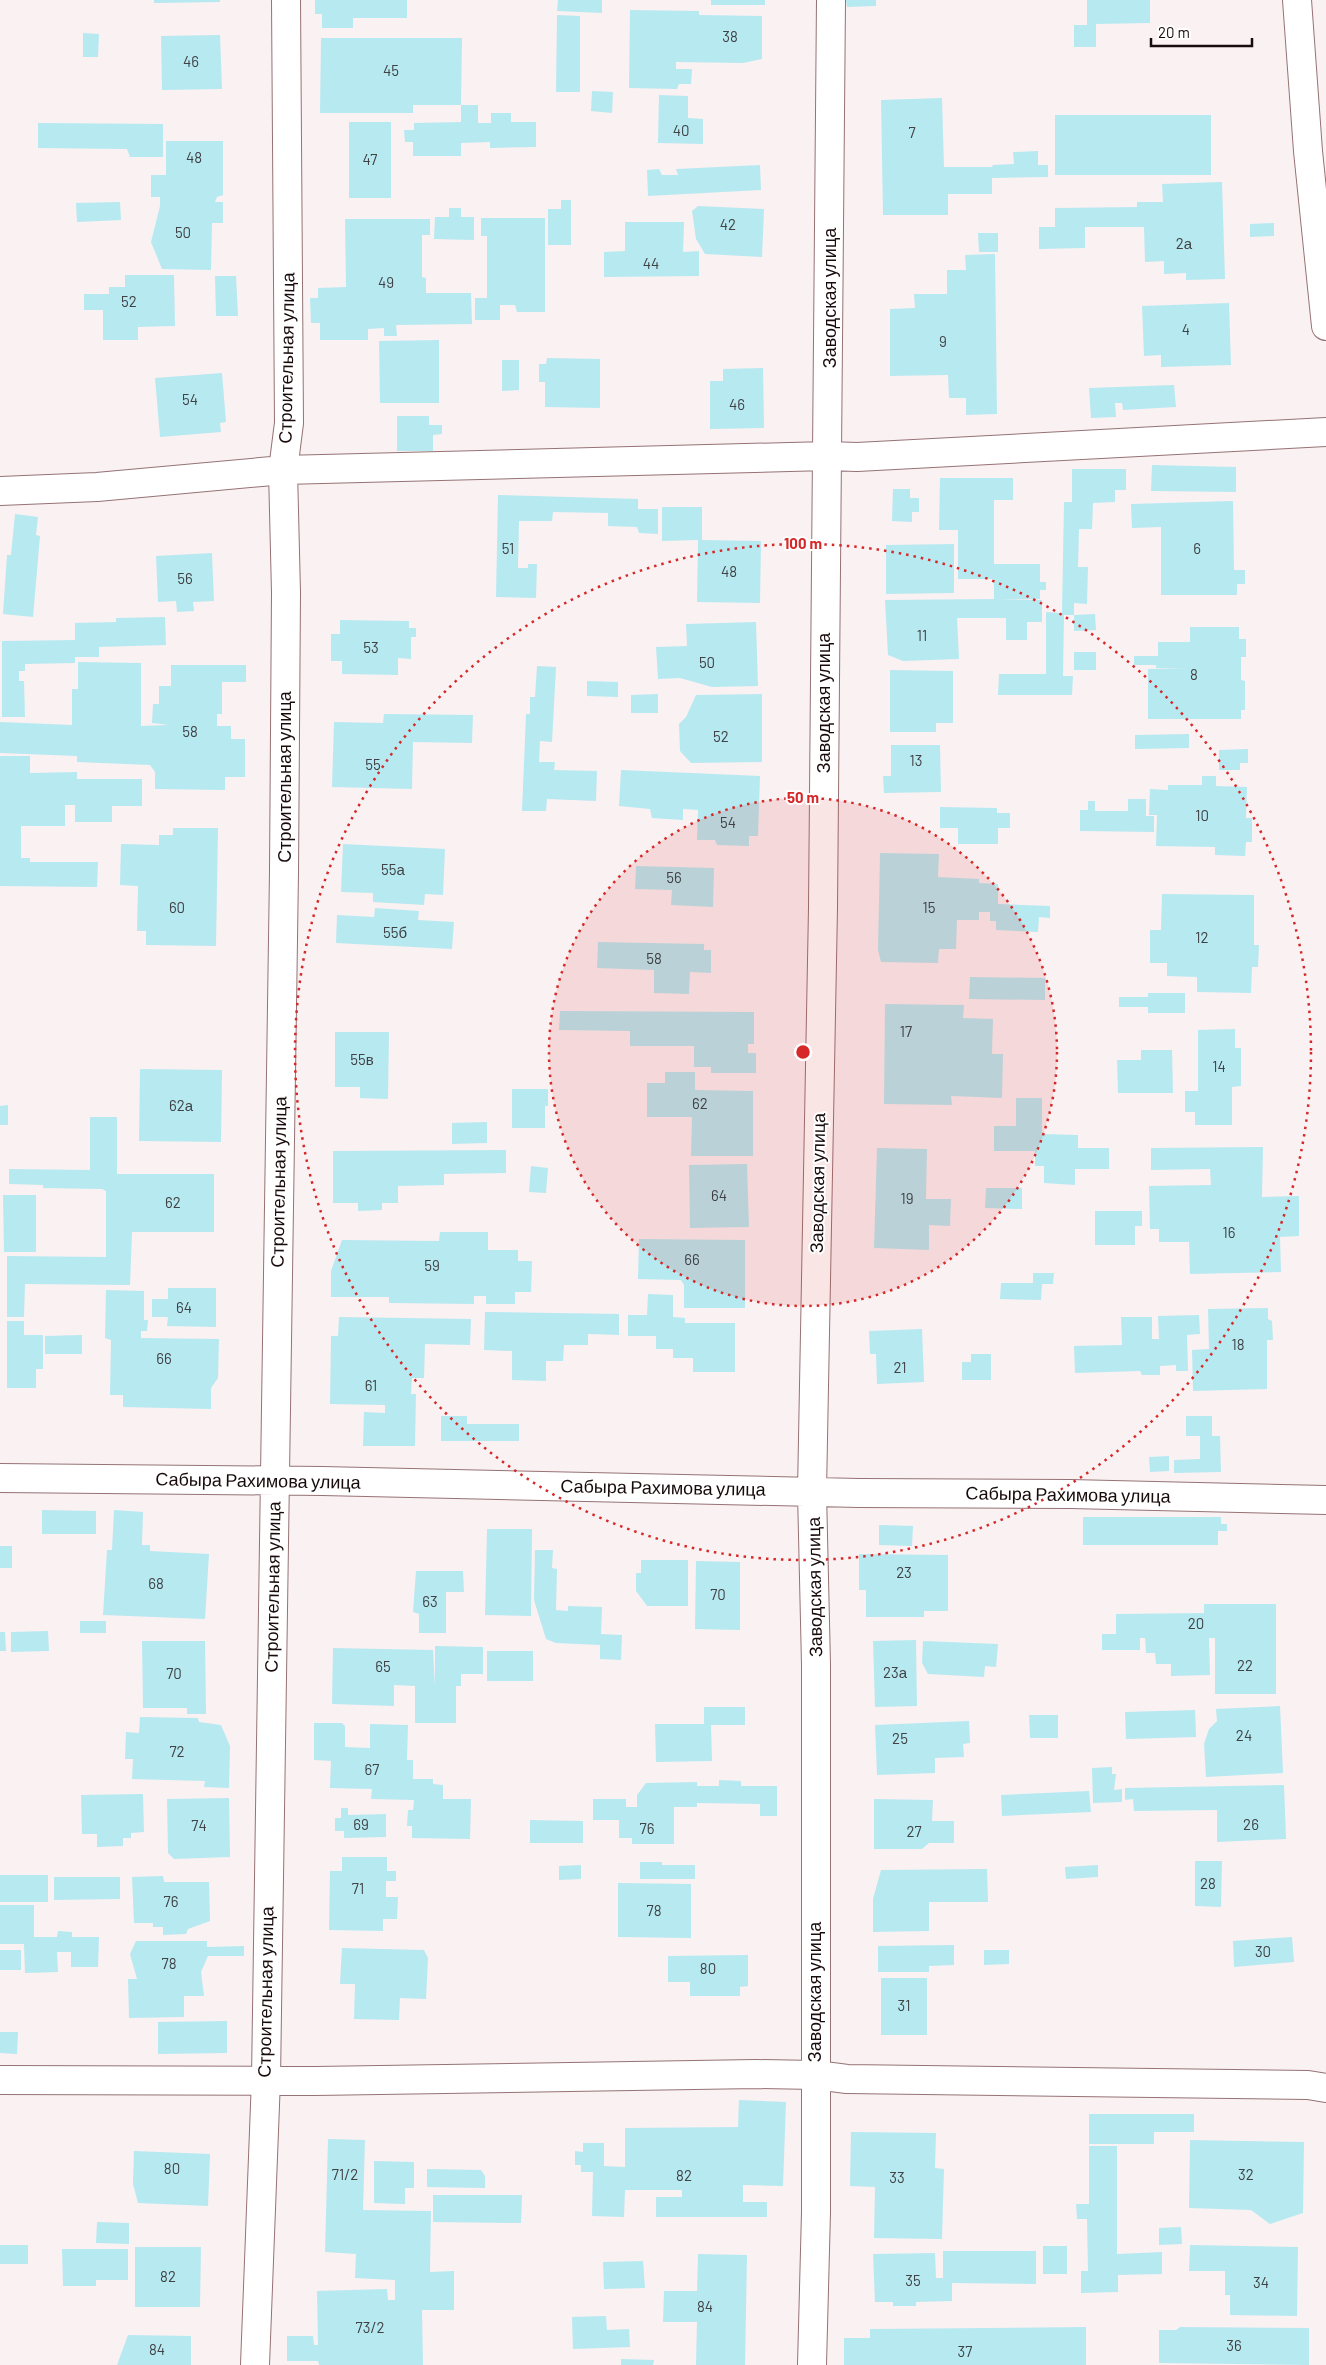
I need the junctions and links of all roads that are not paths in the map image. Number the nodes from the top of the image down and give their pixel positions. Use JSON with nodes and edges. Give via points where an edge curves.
{"nodes":[{"id":1,"x":286,"y":0,"type":"edge"},
{"id":2,"x":831,"y":0,"type":"edge"},
{"id":3,"x":1297,"y":0,"type":"edge"},
{"id":4,"x":1326,"y":326,"type":"edge"},
{"id":5,"x":1326,"y":432,"type":"edge"},
{"id":6,"x":827,"y":456,"type":"junction"},
{"id":7,"x":284,"y":470,"type":"junction"},
{"id":8,"x":0,"y":491,"type":"edge"},
{"id":9,"x":0,"y":1478,"type":"edge"},
{"id":10,"x":274,"y":1481,"type":"junction"},
{"id":11,"x":812,"y":1492,"type":"junction"},
{"id":12,"x":1326,"y":1500,"type":"edge"},
{"id":13,"x":816,"y":2075,"type":"junction"},
{"id":14,"x":266,"y":2079,"type":"junction"},
{"id":15,"x":0,"y":2080,"type":"edge"},
{"id":16,"x":1326,"y":2088,"type":"edge"},
{"id":17,"x":255,"y":2365,"type":"edge"},
{"id":18,"x":812,"y":2365,"type":"edge"}],
"edges":[{"from":1,"to":7,"type":"street","name":"Строительная улица","via":[[289,423]]},
{"from":2,"to":6,"type":"street","name":"Заводская улица"},
{"from":3,"to":4,"type":"street"},
{"from":5,"to":6,"type":"street","via":[[857,458]]},
{"from":6,"to":7,"type":"street"},
{"from":6,"to":11,"type":"street","name":"Заводская улица","via":[[823,908]]},
{"from":7,"to":8,"type":"street","via":[[97,487]]},
{"from":7,"to":10,"type":"street","name":"Строительная улица","via":[[285,792]]},
{"from":9,"to":10,"type":"street","name":"Сабыра Рахимова улица"},
{"from":10,"to":11,"type":"street","name":"Сабыра Рахимова улица"},
{"from":10,"to":14,"type":"street","name":"Строительная улица"},
{"from":11,"to":12,"type":"street","name":"Сабыра Рахимова улица"},
{"from":11,"to":13,"type":"street","name":"Заводская улица","via":[[816,1665]]},
{"from":13,"to":14,"type":"street"},
{"from":13,"to":16,"type":"street","via":[[846,2079],[1308,2085]]},
{"from":13,"to":18,"type":"street","name":"Заводская улица"},
{"from":14,"to":15,"type":"street"},
{"from":14,"to":17,"type":"street","name":"Строительная улица"}]}
